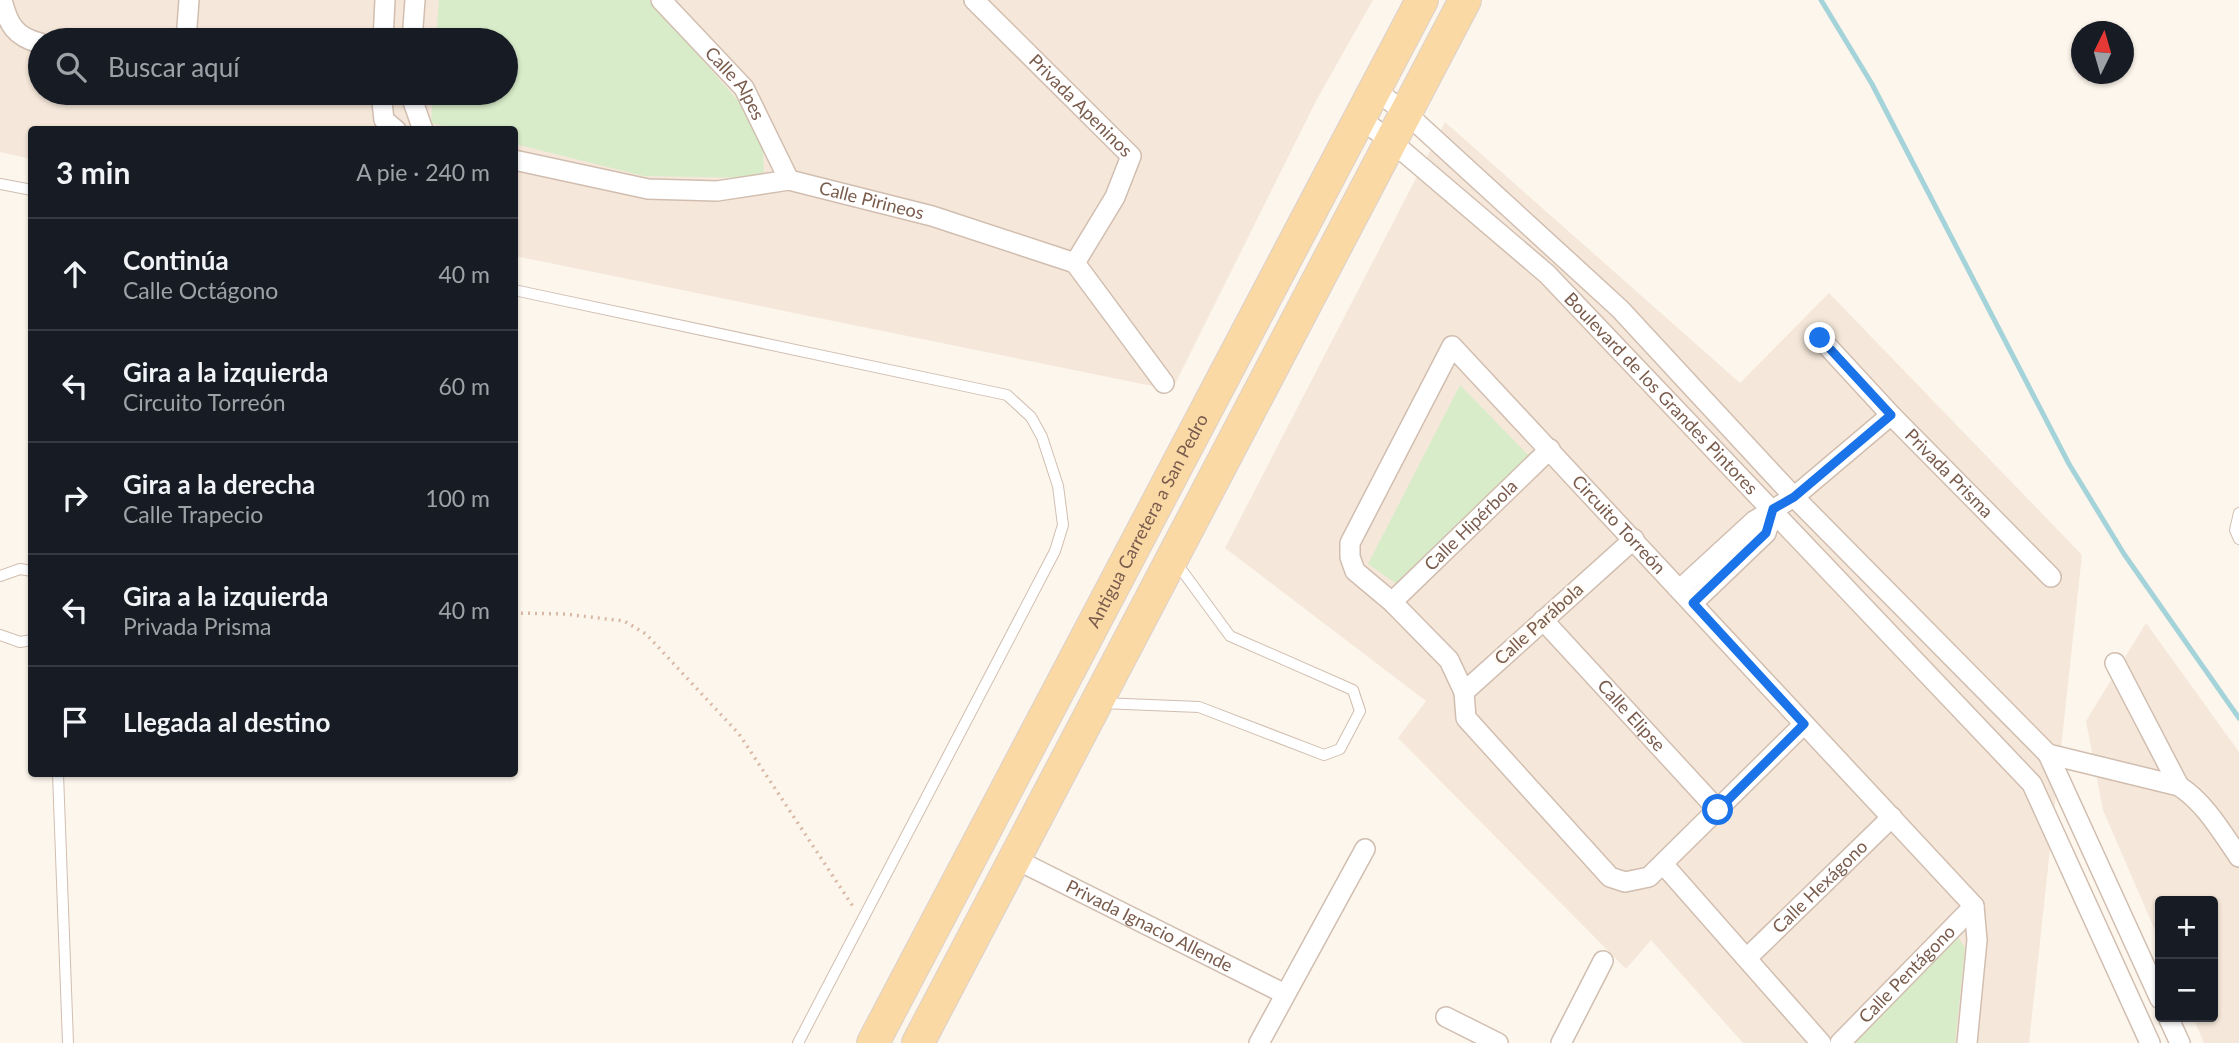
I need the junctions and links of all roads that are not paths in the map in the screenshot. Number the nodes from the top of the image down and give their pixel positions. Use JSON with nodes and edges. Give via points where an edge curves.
{"nodes":[{"id":1,"x":2,"y":0,"type":"edge"},
{"id":2,"x":189,"y":0,"type":"edge"},
{"id":3,"x":385,"y":0,"type":"edge"},
{"id":4,"x":415,"y":0,"type":"edge"},
{"id":5,"x":661,"y":0,"type":"edge"},
{"id":6,"x":975,"y":0,"type":"edge"},
{"id":7,"x":1465,"y":0,"type":"edge"},
{"id":8,"x":1419,"y":1,"type":"edge"},
{"id":9,"x":188,"y":28,"type":"edge"},
{"id":10,"x":384,"y":28,"type":"edge"},
{"id":11,"x":413,"y":28,"type":"edge"},
{"id":12,"x":28,"y":38,"type":"edge"},
{"id":13,"x":1375,"y":90,"type":"junction"},
{"id":14,"x":384,"y":105,"type":"edge"},
{"id":15,"x":415,"y":105,"type":"edge"},
{"id":16,"x":1406,"y":113,"type":"junction"},
{"id":17,"x":1358,"y":117,"type":"junction"},
{"id":18,"x":390,"y":125,"type":"edge"},
{"id":19,"x":422,"y":126,"type":"edge"},
{"id":20,"x":1391,"y":141,"type":"junction"},
{"id":21,"x":518,"y":161,"type":"edge"},
{"id":22,"x":789,"y":180,"type":"junction"},
{"id":23,"x":0,"y":184,"type":"edge"},
{"id":24,"x":28,"y":189,"type":"edge"},
{"id":25,"x":1075,"y":263,"type":"junction"},
{"id":26,"x":518,"y":291,"type":"edge"},
{"id":27,"x":1820,"y":338,"type":"dead end"},
{"id":28,"x":1164,"y":383,"type":"dead end"},
{"id":29,"x":1891,"y":415,"type":"junction"},
{"id":30,"x":1550,"y":449,"type":"junction"},
{"id":31,"x":1794,"y":497,"type":"junction"},
{"id":32,"x":1773,"y":509,"type":"junction"},
{"id":33,"x":2239,"y":513,"type":"edge"},
{"id":34,"x":1634,"y":539,"type":"junction"},
{"id":35,"x":2239,"y":539,"type":"edge"},
{"id":36,"x":1173,"y":557,"type":"junction"},
{"id":37,"x":28,"y":570,"type":"edge"},
{"id":38,"x":0,"y":576,"type":"edge"},
{"id":39,"x":2051,"y":577,"type":"dead end"},
{"id":40,"x":1686,"y":596,"type":"junction"},
{"id":41,"x":1392,"y":602,"type":"junction"},
{"id":42,"x":1543,"y":620,"type":"junction"},
{"id":43,"x":0,"y":635,"type":"edge"},
{"id":44,"x":26,"y":641,"type":"edge"},
{"id":45,"x":2115,"y":663,"type":"dead end"},
{"id":46,"x":1464,"y":692,"type":"junction"},
{"id":47,"x":1097,"y":702,"type":"junction"},
{"id":48,"x":1804,"y":724,"type":"junction"},
{"id":49,"x":2048,"y":754,"type":"junction"},
{"id":50,"x":58,"y":777,"type":"edge"},
{"id":51,"x":2032,"y":784,"type":"junction"},
{"id":52,"x":2179,"y":786,"type":"junction"},
{"id":53,"x":1718,"y":810,"type":"junction"},
{"id":54,"x":1892,"y":817,"type":"junction"},
{"id":55,"x":1365,"y":849,"type":"dead end"},
{"id":56,"x":2239,"y":857,"type":"edge"},
{"id":57,"x":1015,"y":859,"type":"junction"},
{"id":58,"x":1664,"y":865,"type":"junction"},
{"id":59,"x":1974,"y":906,"type":"junction"},
{"id":60,"x":1747,"y":958,"type":"junction"},
{"id":61,"x":1603,"y":961,"type":"dead end"},
{"id":62,"x":2155,"y":988,"type":"edge"},
{"id":63,"x":1285,"y":993,"type":"junction"},
{"id":64,"x":1446,"y":1017,"type":"dead end"},
{"id":65,"x":2170,"y":1022,"type":"edge"},
{"id":66,"x":68,"y":1043,"type":"edge"},
{"id":67,"x":798,"y":1043,"type":"edge"},
{"id":68,"x":873,"y":1043,"type":"edge"},
{"id":69,"x":918,"y":1043,"type":"edge"},
{"id":70,"x":1259,"y":1043,"type":"edge"},
{"id":71,"x":1498,"y":1043,"type":"edge"},
{"id":72,"x":1561,"y":1043,"type":"edge"},
{"id":73,"x":1821,"y":1043,"type":"edge"},
{"id":74,"x":1840,"y":1043,"type":"edge"},
{"id":75,"x":1967,"y":1043,"type":"edge"},
{"id":76,"x":2150,"y":1043,"type":"edge"},
{"id":77,"x":2180,"y":1043,"type":"edge"}],
"edges":[{"from":1,"to":12,"type":"street","via":[[8,23]]},
{"from":2,"to":9,"type":"street"},
{"from":3,"to":10,"type":"street"},
{"from":4,"to":11,"type":"street"},
{"from":5,"to":22,"type":"street","name":"Calle Alpes","via":[[744,88]]},
{"from":6,"to":25,"type":"street","name":"Privada Apeninos","via":[[1131,156],[1115,197]]},
{"from":7,"to":16,"type":"main road"},
{"from":8,"to":13,"type":"main road","name":"Antigua Carretera a San Pedro"},
{"from":13,"to":16,"type":"street","name":"Boulevard de los Grandes Pintores"},
{"from":13,"to":17,"type":"main road","name":"Antigua Carretera a San Pedro"},
{"from":14,"to":18,"type":"street"},
{"from":15,"to":19,"type":"street"},
{"from":16,"to":20,"type":"main road"},
{"from":16,"to":31,"type":"street","name":"Boulevard de los Grandes Pintores","via":[[1620,309]]},
{"from":17,"to":20,"type":"street","name":"Boulevard de los Grandes Pintores"},
{"from":17,"to":68,"type":"main road","name":"Antigua Carretera a San Pedro"},
{"from":20,"to":32,"type":"street","name":"Boulevard de los Grandes Pintores","via":[[1547,274]]},
{"from":20,"to":36,"type":"main road"},
{"from":21,"to":22,"type":"street","name":"Calle Pirineos","via":[[648,189],[717,191]]},
{"from":22,"to":25,"type":"street","name":"Calle Pirineos","via":[[932,216]]},
{"from":23,"to":24,"type":"lane"},
{"from":25,"to":28,"type":"street"},
{"from":26,"to":67,"type":"lane","via":[[1007,395],[1037,427],[1058,486],[1063,525],[1055,551]]},
{"from":27,"to":29,"type":"street","name":"Privada Prisma"},
{"from":29,"to":31,"type":"street"},
{"from":29,"to":39,"type":"street","name":"Privada Prisma"},
{"from":30,"to":34,"type":"street","name":"Circuito Torreón"},
{"from":30,"to":41,"type":"street","name":"Calle Hipérbola"},
{"from":30,"to":41,"type":"street","name":"Circuito Torreón","via":[[1451,346],[1350,543],[1355,570]]},
{"from":31,"to":32,"type":"street"},
{"from":31,"to":49,"type":"street","name":"Boulevard de los Grandes Pintores"},
{"from":32,"to":40,"type":"street","via":[[1766,533]]},
{"from":32,"to":51,"type":"street","name":"Boulevard de los Grandes Pintores"},
{"from":33,"to":35,"type":"lane","via":[[2235,530]]},
{"from":34,"to":40,"type":"street","name":"Circuito Torreón"},
{"from":34,"to":42,"type":"street","name":"Calle Parábola"},
{"from":36,"to":47,"type":"main road"},
{"from":36,"to":47,"type":"lane","via":[[1230,636],[1353,690],[1360,711],[1340,749],[1324,755],[1199,707]]},
{"from":37,"to":38,"type":"lane"},
{"from":40,"to":48,"type":"street","name":"Circuito Torreón"},
{"from":41,"to":46,"type":"street","name":"Circuito Torreón","via":[[1450,660]]},
{"from":42,"to":46,"type":"street","name":"Calle Parábola"},
{"from":42,"to":53,"type":"street","name":"Calle Elipse"},
{"from":43,"to":44,"type":"lane"},
{"from":45,"to":52,"type":"street"},
{"from":46,"to":58,"type":"street","via":[[1466,718],[1610,877],[1625,882],[1649,877]]},
{"from":47,"to":57,"type":"main road"},
{"from":48,"to":53,"type":"street"},
{"from":48,"to":54,"type":"street","name":"Circuito Torreón"},
{"from":49,"to":51,"type":"street"},
{"from":49,"to":52,"type":"street"},
{"from":49,"to":62,"type":"street","name":"Boulevard de los Grandes Pintores"},
{"from":50,"to":66,"type":"lane"},
{"from":51,"to":76,"type":"street","name":"Boulevard de los Grandes Pintores"},
{"from":52,"to":56,"type":"street","via":[[2192,794]]},
{"from":53,"to":58,"type":"street"},
{"from":54,"to":59,"type":"street","name":"Circuito Torreón"},
{"from":54,"to":60,"type":"street","name":"Calle Hexágono"},
{"from":55,"to":63,"type":"street"},
{"from":57,"to":63,"type":"street","name":"Privada Ignacio Allende"},
{"from":57,"to":69,"type":"main road"},
{"from":58,"to":60,"type":"street"},
{"from":59,"to":74,"type":"street","name":"Calle Pentágono"},
{"from":59,"to":75,"type":"street","via":[[1977,940]]},
{"from":60,"to":73,"type":"street"},
{"from":61,"to":72,"type":"street"},
{"from":63,"to":70,"type":"street"},
{"from":64,"to":71,"type":"street"},
{"from":65,"to":77,"type":"street"}]}
